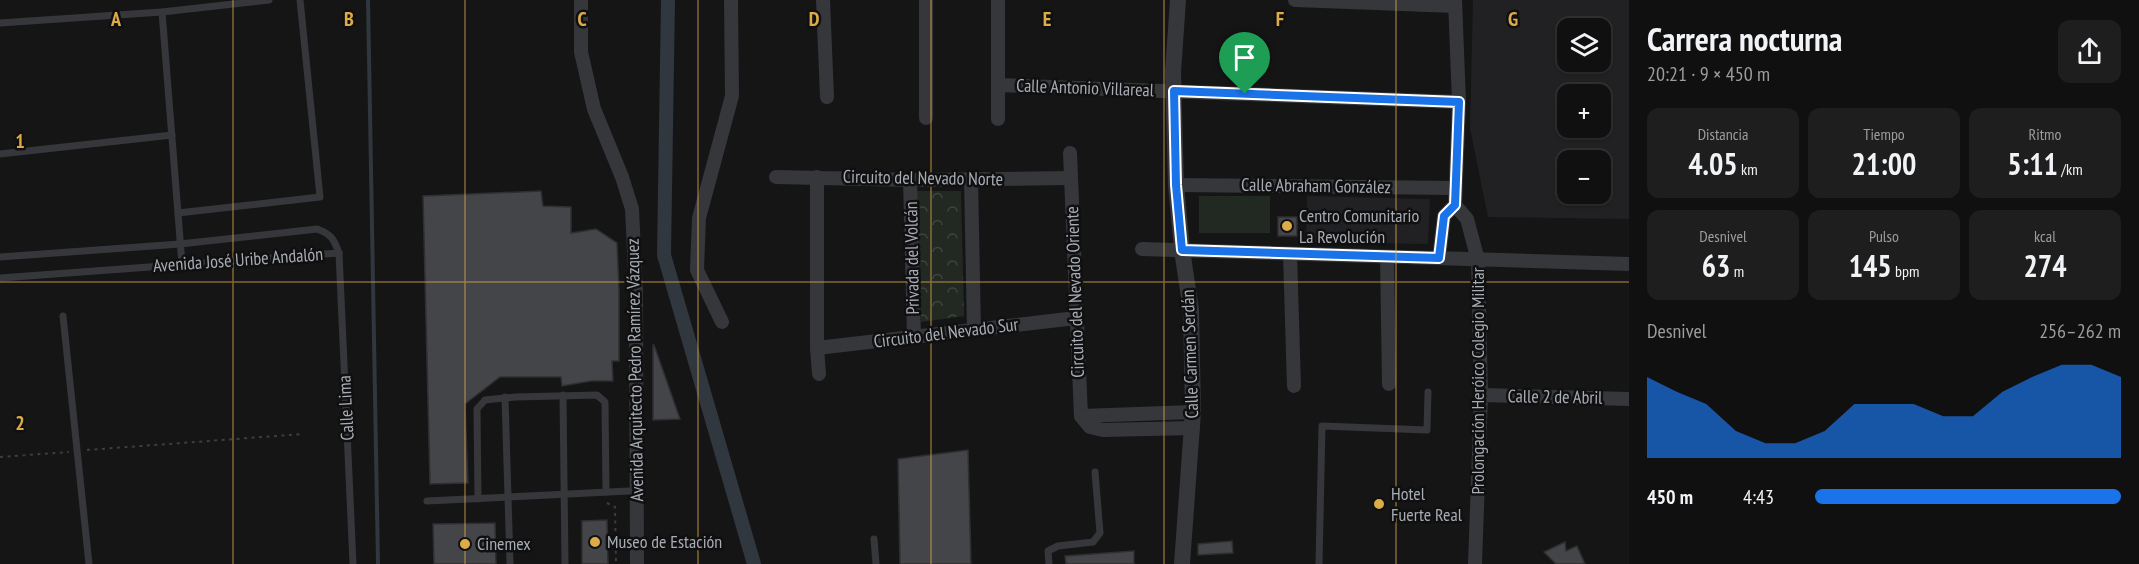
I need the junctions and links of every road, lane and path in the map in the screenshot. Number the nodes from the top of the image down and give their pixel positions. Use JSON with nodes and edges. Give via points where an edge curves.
{"nodes":[{"id":1,"x":269,"y":0,"type":"edge"},
{"id":2,"x":300,"y":0,"type":"edge"},
{"id":3,"x":581,"y":0,"type":"edge"},
{"id":4,"x":731,"y":0,"type":"edge"},
{"id":5,"x":823,"y":0,"type":"edge"},
{"id":6,"x":926,"y":0,"type":"edge"},
{"id":7,"x":998,"y":0,"type":"edge"},
{"id":8,"x":1178,"y":0,"type":"edge"},
{"id":9,"x":1295,"y":0,"type":"edge"},
{"id":10,"x":1455,"y":3,"type":"edge"},
{"id":11,"x":162,"y":12,"type":"junction"},
{"id":12,"x":0,"y":23,"type":"edge"},
{"id":13,"x":998,"y":85,"type":"junction"},
{"id":14,"x":1174,"y":91,"type":"junction"},
{"id":15,"x":827,"y":97,"type":"dead end"},
{"id":16,"x":1459,"y":102,"type":"junction"},
{"id":17,"x":926,"y":118,"type":"dead end"},
{"id":18,"x":998,"y":119,"type":"dead end"},
{"id":19,"x":172,"y":135,"type":"junction"},
{"id":20,"x":1070,"y":153,"type":"dead end"},
{"id":21,"x":0,"y":154,"type":"edge"},
{"id":22,"x":622,"y":177,"type":"junction"},
{"id":23,"x":776,"y":177,"type":"dead end"},
{"id":24,"x":817,"y":177,"type":"junction"},
{"id":25,"x":1070,"y":178,"type":"junction"},
{"id":26,"x":910,"y":180,"type":"junction"},
{"id":27,"x":971,"y":180,"type":"junction"},
{"id":28,"x":1176,"y":185,"type":"junction"},
{"id":29,"x":1455,"y":188,"type":"junction"},
{"id":30,"x":1455,"y":205,"type":"junction"},
{"id":31,"x":178,"y":213,"type":"junction"},
{"id":32,"x":180,"y":244,"type":"junction"},
{"id":33,"x":1142,"y":249,"type":"dead end"},
{"id":34,"x":1182,"y":250,"type":"junction"},
{"id":35,"x":339,"y":253,"type":"junction"},
{"id":36,"x":1290,"y":254,"type":"junction"},
{"id":37,"x":0,"y":257,"type":"edge"},
{"id":38,"x":1387,"y":257,"type":"junction"},
{"id":39,"x":1439,"y":258,"type":"junction"},
{"id":40,"x":1478,"y":260,"type":"junction"},
{"id":41,"x":182,"y":264,"type":"junction"},
{"id":42,"x":1629,"y":264,"type":"edge"},
{"id":43,"x":0,"y":278,"type":"edge"},
{"id":44,"x":63,"y":316,"type":"dead end"},
{"id":45,"x":1076,"y":318,"type":"junction"},
{"id":46,"x":722,"y":322,"type":"dead end"},
{"id":47,"x":974,"y":329,"type":"junction"},
{"id":48,"x":914,"y":336,"type":"junction"},
{"id":49,"x":817,"y":348,"type":"junction"},
{"id":50,"x":819,"y":374,"type":"dead end"},
{"id":51,"x":1389,"y":384,"type":"dead end"},
{"id":52,"x":1294,"y":386,"type":"dead end"},
{"id":53,"x":1428,"y":392,"type":"dead end"},
{"id":54,"x":563,"y":395,"type":"junction"},
{"id":55,"x":1481,"y":395,"type":"junction"},
{"id":56,"x":506,"y":397,"type":"junction"},
{"id":57,"x":1629,"y":399,"type":"edge"},
{"id":58,"x":1081,"y":416,"type":"junction"},
{"id":59,"x":1193,"y":420,"type":"junction"},
{"id":60,"x":303,"y":434,"type":"dead end"},
{"id":61,"x":77,"y":451,"type":"junction"},
{"id":62,"x":0,"y":458,"type":"edge"},
{"id":63,"x":1095,"y":472,"type":"dead end"},
{"id":64,"x":628,"y":491,"type":"junction"},
{"id":65,"x":606,"y":492,"type":"junction"},
{"id":66,"x":564,"y":494,"type":"junction"},
{"id":67,"x":508,"y":497,"type":"junction"},
{"id":68,"x":478,"y":498,"type":"junction"},
{"id":69,"x":428,"y":501,"type":"dead end"},
{"id":70,"x":599,"y":503,"type":"dead end"},
{"id":71,"x":874,"y":539,"type":"dead end"},
{"id":72,"x":89,"y":564,"type":"edge"},
{"id":73,"x":353,"y":564,"type":"edge"},
{"id":74,"x":510,"y":564,"type":"edge"},
{"id":75,"x":565,"y":564,"type":"edge"},
{"id":76,"x":616,"y":564,"type":"edge"},
{"id":77,"x":627,"y":564,"type":"edge"},
{"id":78,"x":637,"y":564,"type":"edge"},
{"id":79,"x":876,"y":564,"type":"edge"},
{"id":80,"x":1049,"y":564,"type":"edge"},
{"id":81,"x":1182,"y":564,"type":"edge"},
{"id":82,"x":1320,"y":564,"type":"edge"},
{"id":83,"x":1475,"y":564,"type":"edge"}],
"edges":[{"from":1,"to":11,"type":"lane"},
{"from":2,"to":31,"type":"lane","via":[[320,197]]},
{"from":3,"to":22,"type":"street","name":"Avenida Arquitecto Pedro Ramírez Vázquez","via":[[581,52],[586,75],[594,109]]},
{"from":4,"to":46,"type":"street","via":[[732,96],[699,218],[698,239],[698,270]]},
{"from":5,"to":15,"type":"street"},
{"from":6,"to":17,"type":"street"},
{"from":7,"to":13,"type":"street"},
{"from":8,"to":14,"type":"street","name":"Calle Carmen Serdán"},
{"from":9,"to":10,"type":"street"},
{"from":10,"to":16,"type":"street"},
{"from":11,"to":12,"type":"lane"},
{"from":11,"to":19,"type":"lane"},
{"from":13,"to":14,"type":"street","name":"Calle Antonio Villareal"},
{"from":13,"to":18,"type":"street"},
{"from":14,"to":16,"type":"street","name":"Calle Antonio Villareal"},
{"from":14,"to":28,"type":"street","name":"Calle Carmen Serdán"},
{"from":16,"to":29,"type":"street"},
{"from":19,"to":21,"type":"lane"},
{"from":19,"to":31,"type":"lane"},
{"from":20,"to":25,"type":"street","name":"Circuito del Nevado Oriente"},
{"from":22,"to":64,"type":"street","name":"Avenida Arquitecto Pedro Ramírez Vázquez","via":[[629,377]]},
{"from":22,"to":78,"type":"street","name":"Avenida Arquitecto Pedro Ramírez Vázquez","via":[[632,209],[636,293]]},
{"from":23,"to":24,"type":"street","name":"Circuito del Nevado Norte"},
{"from":24,"to":26,"type":"street","name":"Circuito del Nevado Norte"},
{"from":24,"to":49,"type":"street"},
{"from":25,"to":27,"type":"street","name":"Circuito del Nevado Norte"},
{"from":25,"to":45,"type":"street","name":"Circuito del Nevado Oriente"},
{"from":26,"to":27,"type":"street","name":"Circuito del Nevado Norte"},
{"from":26,"to":48,"type":"street","name":"Privada del Volcán"},
{"from":27,"to":47,"type":"street"},
{"from":28,"to":29,"type":"street","name":"Calle Abraham González"},
{"from":28,"to":34,"type":"street","name":"Calle Carmen Serdán"},
{"from":29,"to":30,"type":"street"},
{"from":30,"to":39,"type":"street","via":[[1444,216]]},
{"from":30,"to":40,"type":"street","name":"Prolongación Heróico Colegio Militar","via":[[1467,219]]},
{"from":31,"to":32,"type":"lane"},
{"from":32,"to":35,"type":"lane","name":"Avenida José Uribe Andalón","via":[[317,229],[329,233]]},
{"from":32,"to":37,"type":"lane","name":"Avenida José Uribe Andalón"},
{"from":32,"to":41,"type":"lane"},
{"from":33,"to":34,"type":"street"},
{"from":34,"to":36,"type":"street"},
{"from":34,"to":59,"type":"street","name":"Calle Carmen Serdán","via":[[1191,310]]},
{"from":35,"to":41,"type":"lane","name":"Avenida José Uribe Andalón"},
{"from":35,"to":73,"type":"lane","name":"Calle Lima"},
{"from":36,"to":38,"type":"street"},
{"from":36,"to":52,"type":"street"},
{"from":38,"to":39,"type":"street"},
{"from":38,"to":51,"type":"street"},
{"from":39,"to":40,"type":"street"},
{"from":40,"to":42,"type":"street"},
{"from":40,"to":55,"type":"street","name":"Prolongación Heróico Colegio Militar"},
{"from":41,"to":43,"type":"lane","name":"Avenida José Uribe Andalón"},
{"from":44,"to":61,"type":"lane"},
{"from":45,"to":47,"type":"street","name":"Circuito del Nevado Sur"},
{"from":45,"to":58,"type":"street","name":"Circuito del Nevado Oriente"},
{"from":47,"to":48,"type":"street","name":"Circuito del Nevado Sur"},
{"from":48,"to":49,"type":"street","name":"Circuito del Nevado Sur"},
{"from":49,"to":50,"type":"street"},
{"from":53,"to":82,"type":"lane","via":[[1427,430],[1322,426]]},
{"from":54,"to":56,"type":"lane"},
{"from":54,"to":65,"type":"lane","via":[[597,394],[605,402]]},
{"from":54,"to":66,"type":"lane"},
{"from":55,"to":57,"type":"street","name":"Calle 2 de Abril"},
{"from":55,"to":83,"type":"street","name":"Prolongación Heróico Colegio Militar"},
{"from":56,"to":67,"type":"lane"},
{"from":56,"to":68,"type":"lane","via":[[485,400],[477,409]]},
{"from":58,"to":59,"type":"street"},
{"from":58,"to":59,"type":"street","via":[[1090,427],[1103,430]]},
{"from":59,"to":81,"type":"street","name":"Calle Carmen Serdán"},
{"from":60,"to":61,"type":"path"},
{"from":61,"to":62,"type":"path"},
{"from":61,"to":72,"type":"lane"},
{"from":63,"to":80,"type":"lane","via":[[1100,533],[1093,542],[1048,551]]},
{"from":64,"to":65,"type":"lane"},
{"from":64,"to":77,"type":"street","name":"Avenida Arquitecto Pedro Ramírez Vázquez"},
{"from":65,"to":66,"type":"lane"},
{"from":66,"to":67,"type":"lane"},
{"from":66,"to":75,"type":"lane"},
{"from":67,"to":68,"type":"lane"},
{"from":67,"to":74,"type":"lane"},
{"from":68,"to":69,"type":"lane"},
{"from":70,"to":76,"type":"path","via":[[615,507]]},
{"from":71,"to":79,"type":"lane"}]}
